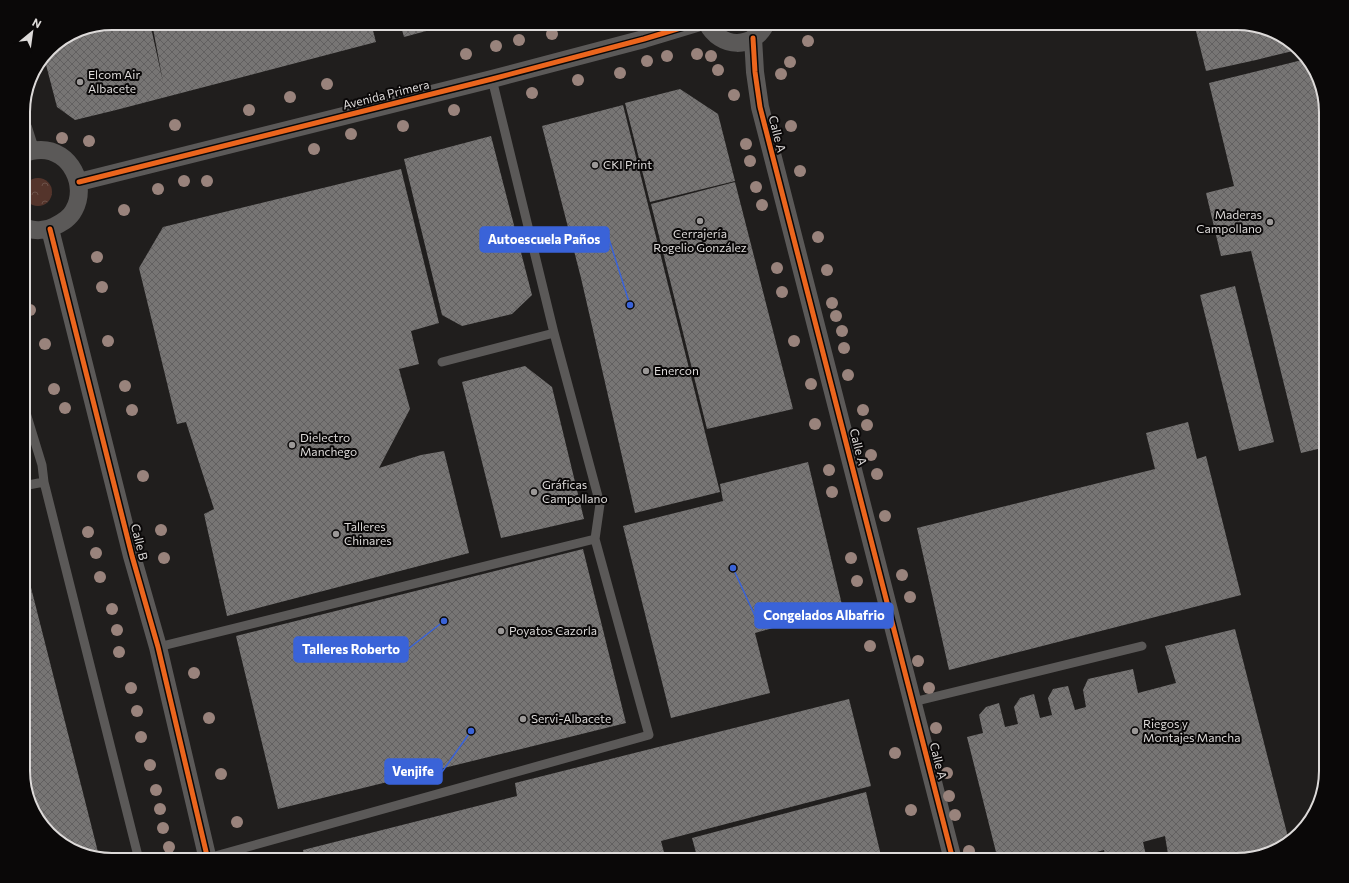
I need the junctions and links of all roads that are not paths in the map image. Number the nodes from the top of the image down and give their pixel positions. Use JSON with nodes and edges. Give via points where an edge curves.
{"nodes":[{"id":1,"x":674,"y":30,"type":"edge"},
{"id":2,"x":711,"y":30,"type":"edge"},
{"id":3,"x":761,"y":30,"type":"edge"},
{"id":4,"x":753,"y":38,"type":"junction"},
{"id":5,"x":492,"y":79,"type":"junction"},
{"id":6,"x":30,"y":152,"type":"edge"},
{"id":7,"x":79,"y":182,"type":"junction"},
{"id":8,"x":30,"y":228,"type":"edge"},
{"id":9,"x":50,"y":228,"type":"junction"},
{"id":10,"x":554,"y":333,"type":"junction"},
{"id":11,"x":442,"y":362,"type":"dead end"},
{"id":12,"x":30,"y":426,"type":"edge"},
{"id":13,"x":44,"y":482,"type":"junction"},
{"id":14,"x":30,"y":485,"type":"edge"},
{"id":15,"x":595,"y":539,"type":"junction"},
{"id":16,"x":1142,"y":646,"type":"dead end"},
{"id":17,"x":158,"y":647,"type":"junction"},
{"id":18,"x":913,"y":702,"type":"junction"},
{"id":19,"x":137,"y":853,"type":"edge"},
{"id":20,"x":207,"y":853,"type":"edge"},
{"id":21,"x":229,"y":853,"type":"edge"},
{"id":22,"x":951,"y":853,"type":"edge"}],
"edges":[{"from":1,"to":5,"type":"street","name":"Avenida Primera"},
{"from":2,"to":4,"type":"street","via":[[725,41],[735,43]]},
{"from":3,"to":4,"type":"street"},
{"from":4,"to":18,"type":"street","name":"Calle A","via":[[754,72],[760,107]]},
{"from":5,"to":7,"type":"street","name":"Avenida Primera"},
{"from":5,"to":10,"type":"lane"},
{"from":6,"to":7,"type":"street","via":[[48,150],[59,155],[71,165]]},
{"from":7,"to":9,"type":"street","via":[[74,211],[66,221]]},
{"from":8,"to":9,"type":"street"},
{"from":9,"to":17,"type":"street","name":"Calle B","via":[[132,556]]},
{"from":10,"to":11,"type":"lane"},
{"from":10,"to":15,"type":"lane","via":[[600,504]]},
{"from":12,"to":13,"type":"lane","via":[[42,465]]},
{"from":13,"to":14,"type":"lane"},
{"from":13,"to":19,"type":"lane"},
{"from":15,"to":17,"type":"lane"},
{"from":15,"to":21,"type":"lane","via":[[649,735]]},
{"from":16,"to":18,"type":"lane"},
{"from":17,"to":20,"type":"street","name":"Calle B"},
{"from":18,"to":22,"type":"street","name":"Calle A"}]}
